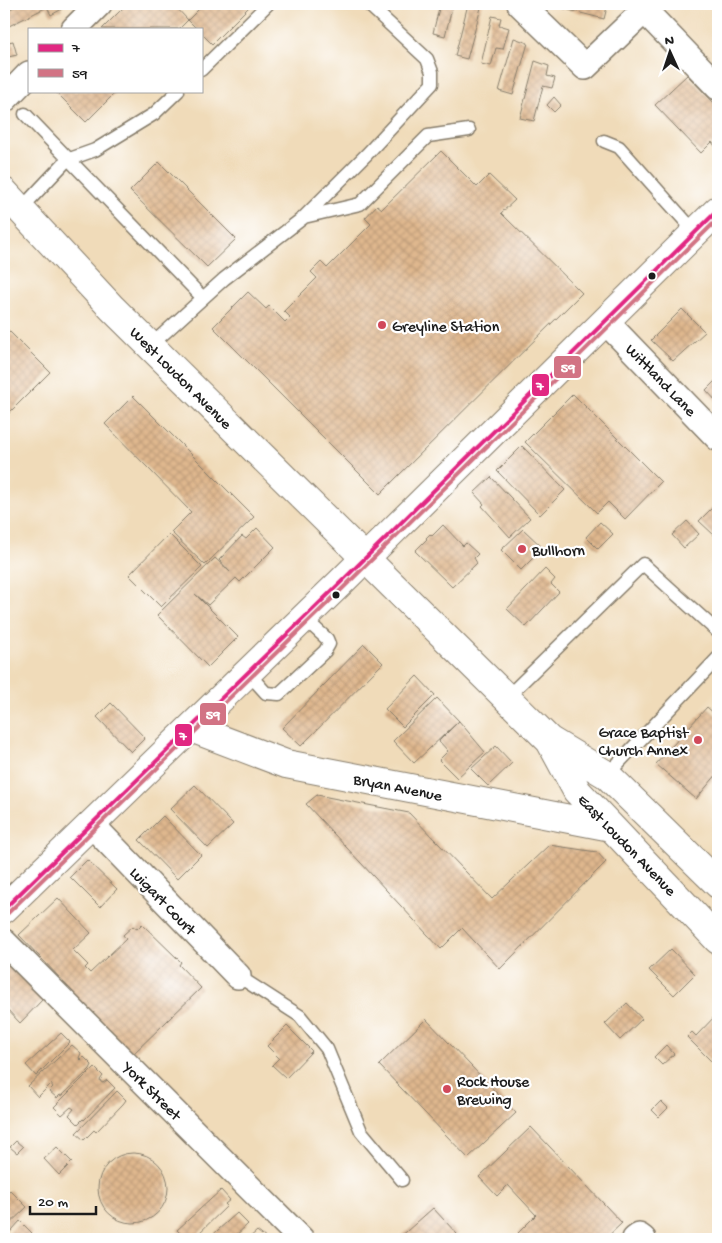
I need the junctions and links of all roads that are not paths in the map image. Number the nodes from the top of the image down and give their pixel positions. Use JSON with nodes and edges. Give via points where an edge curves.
{"nodes":[{"id":1,"x":99,"y":4,"type":"edge"},
{"id":2,"x":268,"y":4,"type":"edge"},
{"id":3,"x":368,"y":4,"type":"edge"},
{"id":4,"x":520,"y":4,"type":"edge"},
{"id":5,"x":648,"y":7,"type":"edge"},
{"id":6,"x":75,"y":28,"type":"edge"},
{"id":7,"x":202,"y":69,"type":"edge"},
{"id":8,"x":28,"y":75,"type":"edge"},
{"id":9,"x":718,"y":87,"type":"edge"},
{"id":10,"x":177,"y":92,"type":"edge"},
{"id":11,"x":4,"y":100,"type":"edge"},
{"id":12,"x":25,"y":114,"type":"dead end"},
{"id":13,"x":469,"y":130,"type":"dead end"},
{"id":14,"x":604,"y":141,"type":"dead end"},
{"id":15,"x":67,"y":160,"type":"junction"},
{"id":16,"x":12,"y":201,"type":"edge"},
{"id":17,"x":718,"y":210,"type":"edge"},
{"id":18,"x":303,"y":218,"type":"junction"},
{"id":19,"x":695,"y":232,"type":"junction"},
{"id":20,"x":203,"y":298,"type":"junction"},
{"id":21,"x":605,"y":321,"type":"junction"},
{"id":22,"x":150,"y":346,"type":"junction"},
{"id":23,"x":718,"y":438,"type":"edge"},
{"id":24,"x":364,"y":559,"type":"junction"},
{"id":25,"x":304,"y":618,"type":"junction"},
{"id":26,"x":718,"y":632,"type":"edge"},
{"id":27,"x":718,"y":658,"type":"edge"},
{"id":28,"x":247,"y":672,"type":"junction"},
{"id":29,"x":507,"y":697,"type":"junction"},
{"id":30,"x":190,"y":728,"type":"junction"},
{"id":31,"x":549,"y":740,"type":"junction"},
{"id":32,"x":607,"y":775,"type":"junction"},
{"id":33,"x":90,"y":824,"type":"junction"},
{"id":34,"x":611,"y":827,"type":"junction"},
{"id":35,"x":713,"y":872,"type":"edge"},
{"id":36,"x":4,"y":909,"type":"edge"},
{"id":37,"x":718,"y":940,"type":"edge"},
{"id":38,"x":4,"y":942,"type":"edge"},
{"id":39,"x":238,"y":976,"type":"joint"},
{"id":40,"x":402,"y":1180,"type":"dead end"},
{"id":41,"x":301,"y":1239,"type":"edge"}],
"edges":[{"from":1,"to":6,"type":"street"},
{"from":2,"to":7,"type":"lane"},
{"from":3,"to":18,"type":"lane","via":[[427,59],[432,84]]},
{"from":4,"to":5,"type":"street","via":[[585,67]]},
{"from":5,"to":9,"type":"street"},
{"from":8,"to":11,"type":"street"},
{"from":10,"to":15,"type":"lane","via":[[154,114],[95,150]]},
{"from":12,"to":15,"type":"lane"},
{"from":13,"to":18,"type":"lane","via":[[428,136],[360,204]]},
{"from":14,"to":19,"type":"lane","via":[[619,147]]},
{"from":15,"to":16,"type":"lane"},
{"from":15,"to":20,"type":"lane"},
{"from":16,"to":22,"type":"street","name":"West Loudon Avenue"},
{"from":17,"to":19,"type":"street"},
{"from":18,"to":20,"type":"lane"},
{"from":19,"to":21,"type":"street"},
{"from":20,"to":22,"type":"lane"},
{"from":21,"to":23,"type":"street","name":"Wittland Lane"},
{"from":21,"to":24,"type":"street"},
{"from":22,"to":24,"type":"street","name":"West Loudon Avenue"},
{"from":24,"to":25,"type":"street"},
{"from":24,"to":29,"type":"street","name":"East Loudon Avenue"},
{"from":25,"to":28,"type":"street"},
{"from":25,"to":28,"type":"lane","via":[[327,639],[326,651],[279,694],[266,693]]},
{"from":26,"to":29,"type":"lane","via":[[644,564]]},
{"from":27,"to":32,"type":"lane"},
{"from":28,"to":30,"type":"street"},
{"from":29,"to":31,"type":"street","name":"East Loudon Avenue"},
{"from":30,"to":33,"type":"street"},
{"from":30,"to":34,"type":"street","name":"Bryan Avenue","via":[[286,764]]},
{"from":31,"to":32,"type":"street","name":"East Loudon Avenue"},
{"from":31,"to":34,"type":"street","name":"East Loudon Avenue","via":[[577,791]]},
{"from":32,"to":35,"type":"street","name":"East Loudon Avenue"},
{"from":33,"to":36,"type":"street"},
{"from":33,"to":39,"type":"street","name":"Luigart Court"},
{"from":34,"to":37,"type":"street","name":"East Loudon Avenue"},
{"from":38,"to":41,"type":"street","name":"York Street"},
{"from":39,"to":40,"type":"lane","via":[[300,1016],[327,1049],[361,1131]]}]}
